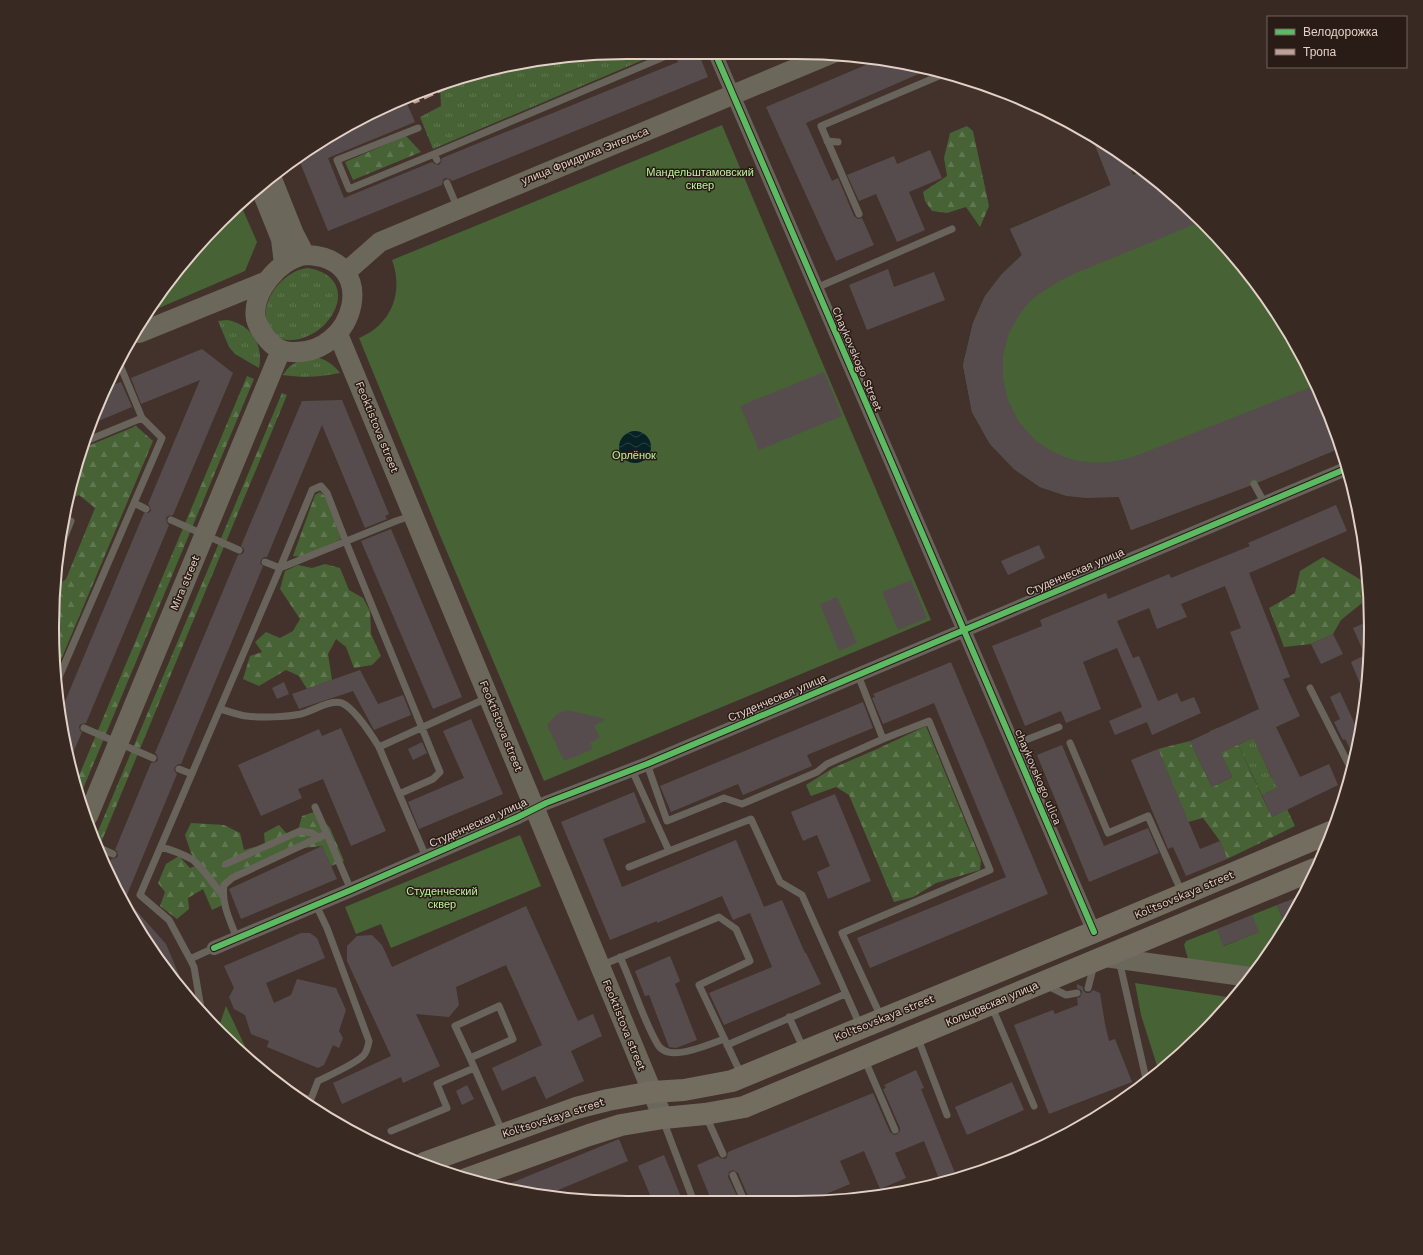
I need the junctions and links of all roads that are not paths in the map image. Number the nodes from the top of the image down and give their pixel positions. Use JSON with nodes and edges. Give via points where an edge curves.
{"nodes":[{"id":1,"x":659,"y":59,"type":"edge"},
{"id":2,"x":718,"y":59,"type":"edge"},
{"id":3,"x":817,"y":60,"type":"edge"},
{"id":4,"x":937,"y":77,"type":"edge"},
{"id":5,"x":733,"y":95,"type":"junction"},
{"id":6,"x":418,"y":128,"type":"dead end"},
{"id":7,"x":827,"y":141,"type":"junction"},
{"id":8,"x":838,"y":142,"type":"dead end"},
{"id":9,"x":273,"y":183,"type":"edge"},
{"id":10,"x":447,"y":183,"type":"dead end"},
{"id":11,"x":262,"y":192,"type":"edge"},
{"id":12,"x":458,"y":209,"type":"junction"},
{"id":13,"x":859,"y":214,"type":"dead end"},
{"id":14,"x":952,"y":229,"type":"dead end"},
{"id":15,"x":305,"y":255,"type":"junction"},
{"id":16,"x":284,"y":264,"type":"junction"},
{"id":17,"x":346,"y":272,"type":"junction"},
{"id":18,"x":267,"y":281,"type":"junction"},
{"id":19,"x":816,"y":288,"type":"junction"},
{"id":20,"x":143,"y":331,"type":"edge"},
{"id":21,"x":338,"y":334,"type":"junction"},
{"id":22,"x":281,"y":350,"type":"junction"},
{"id":23,"x":122,"y":369,"type":"edge"},
{"id":24,"x":142,"y":418,"type":"junction"},
{"id":25,"x":91,"y":439,"type":"edge"},
{"id":26,"x":1342,"y":471,"type":"edge"},
{"id":27,"x":1254,"y":484,"type":"dead end"},
{"id":28,"x":134,"y":503,"type":"junction"},
{"id":29,"x":1265,"y":504,"type":"junction"},
{"id":30,"x":146,"y":508,"type":"dead end"},
{"id":31,"x":414,"y":515,"type":"junction"},
{"id":32,"x":171,"y":520,"type":"dead end"},
{"id":33,"x":71,"y":521,"type":"dead end"},
{"id":34,"x":68,"y":528,"type":"edge"},
{"id":35,"x":205,"y":535,"type":"junction"},
{"id":36,"x":346,"y":542,"type":"junction"},
{"id":37,"x":239,"y":550,"type":"dead end"},
{"id":38,"x":265,"y":562,"type":"dead end"},
{"id":39,"x":280,"y":568,"type":"junction"},
{"id":40,"x":963,"y":630,"type":"junction"},
{"id":41,"x":61,"y":673,"type":"edge"},
{"id":42,"x":858,"y":674,"type":"junction"},
{"id":43,"x":1310,"y":688,"type":"dead end"},
{"id":44,"x":489,"y":697,"type":"junction"},
{"id":45,"x":220,"y":710,"type":"junction"},
{"id":46,"x":1059,"y":727,"type":"dead end"},
{"id":47,"x":84,"y":728,"type":"dead end"},
{"id":48,"x":422,"y":728,"type":"junction"},
{"id":49,"x":883,"y":739,"type":"junction"},
{"id":50,"x":119,"y":743,"type":"junction"},
{"id":51,"x":1070,"y":743,"type":"dead end"},
{"id":52,"x":1013,"y":744,"type":"junction"},
{"id":53,"x":379,"y":747,"type":"junction"},
{"id":54,"x":153,"y":758,"type":"dead end"},
{"id":55,"x":1348,"y":762,"type":"edge"},
{"id":56,"x":647,"y":764,"type":"junction"},
{"id":57,"x":179,"y":769,"type":"dead end"},
{"id":58,"x":632,"y":770,"type":"junction"},
{"id":59,"x":192,"y":774,"type":"junction"},
{"id":60,"x":399,"y":794,"type":"junction"},
{"id":61,"x":315,"y":807,"type":"dead end"},
{"id":62,"x":535,"y":809,"type":"junction"},
{"id":63,"x":90,"y":812,"type":"edge"},
{"id":64,"x":327,"y":834,"type":"junction"},
{"id":65,"x":1325,"y":835,"type":"edge"},
{"id":66,"x":320,"y":838,"type":"junction"},
{"id":67,"x":161,"y":847,"type":"junction"},
{"id":68,"x":104,"y":850,"type":"edge"},
{"id":69,"x":668,"y":852,"type":"junction"},
{"id":70,"x":113,"y":854,"type":"dead end"},
{"id":71,"x":426,"y":857,"type":"junction"},
{"id":72,"x":226,"y":864,"type":"dead end"},
{"id":73,"x":629,"y":867,"type":"dead end"},
{"id":74,"x":1308,"y":872,"type":"edge"},
{"id":75,"x":351,"y":890,"type":"junction"},
{"id":76,"x":1183,"y":895,"type":"junction"},
{"id":77,"x":223,"y":896,"type":"junction"},
{"id":78,"x":316,"y":905,"type":"junction"},
{"id":79,"x":1094,"y":932,"type":"junction"},
{"id":80,"x":237,"y":939,"type":"junction"},
{"id":81,"x":214,"y":948,"type":"joint"},
{"id":82,"x":620,"y":957,"type":"junction"},
{"id":83,"x":190,"y":959,"type":"junction"},
{"id":84,"x":1106,"y":959,"type":"junction"},
{"id":85,"x":600,"y":966,"type":"junction"},
{"id":86,"x":1245,"y":976,"type":"edge"},
{"id":87,"x":1042,"y":983,"type":"junction"},
{"id":88,"x":1088,"y":988,"type":"dead end"},
{"id":89,"x":1077,"y":993,"type":"dead end"},
{"id":90,"x":845,"y":994,"type":"junction"},
{"id":91,"x":200,"y":1002,"type":"edge"},
{"id":92,"x":991,"y":1004,"type":"junction"},
{"id":93,"x":788,"y":1017,"type":"junction"},
{"id":94,"x":882,"y":1019,"type":"junction"},
{"id":95,"x":860,"y":1028,"type":"junction"},
{"id":96,"x":916,"y":1035,"type":"junction"},
{"id":97,"x":725,"y":1042,"type":"junction"},
{"id":98,"x":804,"y":1051,"type":"junction"},
{"id":99,"x":863,"y":1057,"type":"junction"},
{"id":100,"x":470,"y":1058,"type":"junction"},
{"id":101,"x":474,"y":1068,"type":"junction"},
{"id":102,"x":742,"y":1076,"type":"junction"},
{"id":103,"x":1145,"y":1077,"type":"edge"},
{"id":104,"x":652,"y":1092,"type":"junction"},
{"id":105,"x":310,"y":1099,"type":"edge"},
{"id":106,"x":1034,"y":1106,"type":"dead end"},
{"id":107,"x":705,"y":1114,"type":"junction"},
{"id":108,"x":947,"y":1115,"type":"dead end"},
{"id":109,"x":663,"y":1118,"type":"junction"},
{"id":110,"x":895,"y":1130,"type":"dead end"},
{"id":111,"x":391,"y":1131,"type":"dead end"},
{"id":112,"x":504,"y":1135,"type":"junction"},
{"id":113,"x":723,"y":1154,"type":"dead end"},
{"id":114,"x":431,"y":1161,"type":"edge"},
{"id":115,"x":733,"y":1175,"type":"dead end"},
{"id":116,"x":475,"y":1176,"type":"edge"},
{"id":117,"x":692,"y":1196,"type":"edge"},
{"id":118,"x":742,"y":1196,"type":"edge"}],
"edges":[{"from":1,"to":6,"type":"lane","via":[[435,157],[349,188],[337,160]]},
{"from":2,"to":5,"type":"street"},
{"from":3,"to":5,"type":"street","name":"улица Фридриха Энгельса"},
{"from":4,"to":7,"type":"lane","via":[[821,126]]},
{"from":5,"to":12,"type":"street","name":"улица Фридриха Энгельса"},
{"from":5,"to":19,"type":"street","name":"Chaykovskogo Street"},
{"from":7,"to":8,"type":"lane"},
{"from":7,"to":13,"type":"lane"},
{"from":9,"to":15,"type":"street"},
{"from":10,"to":12,"type":"lane"},
{"from":11,"to":16,"type":"street","via":[[281,239]]},
{"from":12,"to":17,"type":"street","name":"улица Фридриха Энгельса","via":[[380,242]]},
{"from":14,"to":19,"type":"lane"},
{"from":15,"to":16,"type":"street"},
{"from":15,"to":17,"type":"street","via":[[317,255],[327,259]]},
{"from":16,"to":18,"type":"street"},
{"from":17,"to":21,"type":"street","via":[[351,282],[352,304]]},
{"from":18,"to":20,"type":"street"},
{"from":18,"to":22,"type":"street","via":[[257,303],[256,318],[261,331]]},
{"from":19,"to":40,"type":"street","name":"Chaykovskogo Street"},
{"from":21,"to":22,"type":"street","via":[[316,348],[292,352]]},
{"from":21,"to":31,"type":"street","name":"Feoktistova street"},
{"from":22,"to":35,"type":"street","name":"Mira street"},
{"from":23,"to":24,"type":"lane"},
{"from":24,"to":25,"type":"lane"},
{"from":24,"to":28,"type":"lane","via":[[162,438]]},
{"from":26,"to":29,"type":"street","name":"Студенческая улица"},
{"from":27,"to":29,"type":"lane"},
{"from":28,"to":30,"type":"lane"},
{"from":28,"to":41,"type":"lane"},
{"from":29,"to":40,"type":"street","name":"Студенческая улица"},
{"from":31,"to":36,"type":"lane"},
{"from":31,"to":44,"type":"street","name":"Feoktistova street"},
{"from":32,"to":35,"type":"lane"},
{"from":33,"to":34,"type":"lane"},
{"from":35,"to":37,"type":"lane"},
{"from":35,"to":50,"type":"street","name":"Mira street"},
{"from":36,"to":39,"type":"lane"},
{"from":36,"to":39,"type":"lane","via":[[327,493],[321,486],[312,490]]},
{"from":36,"to":48,"type":"lane"},
{"from":38,"to":39,"type":"lane"},
{"from":39,"to":45,"type":"lane"},
{"from":40,"to":42,"type":"street","name":"Студенческая улица"},
{"from":40,"to":52,"type":"street","name":"chaykovskogo ulica"},
{"from":42,"to":49,"type":"lane"},
{"from":42,"to":56,"type":"street","name":"Студенческая улица"},
{"from":43,"to":55,"type":"lane"},
{"from":44,"to":48,"type":"lane"},
{"from":44,"to":62,"type":"street","name":"Feoktistova street"},
{"from":45,"to":53,"type":"lane","via":[[247,716],[283,717],[340,702],[361,721]]},
{"from":45,"to":59,"type":"lane"},
{"from":46,"to":52,"type":"lane"},
{"from":47,"to":50,"type":"lane"},
{"from":48,"to":53,"type":"lane"},
{"from":48,"to":60,"type":"lane","via":[[440,772],[433,779]]},
{"from":49,"to":56,"type":"lane","via":[[827,764],[817,772],[742,804],[724,798],[667,821]]},
{"from":49,"to":94,"type":"lane","via":[[929,721],[990,870],[842,933]]},
{"from":50,"to":54,"type":"lane"},
{"from":50,"to":63,"type":"street","name":"Mira street"},
{"from":51,"to":76,"type":"lane","via":[[1108,833],[1148,816]]},
{"from":52,"to":79,"type":"street","name":"chaykovskogo ulica"},
{"from":53,"to":60,"type":"lane"},
{"from":56,"to":58,"type":"street","name":"Студенческая улица"},
{"from":57,"to":59,"type":"lane"},
{"from":58,"to":62,"type":"street","name":"Студенческая улица"},
{"from":58,"to":69,"type":"lane"},
{"from":59,"to":67,"type":"lane"},
{"from":60,"to":71,"type":"lane"},
{"from":61,"to":64,"type":"lane"},
{"from":62,"to":71,"type":"street","name":"Студенческая улица"},
{"from":62,"to":85,"type":"street","name":"Feoktistova street"},
{"from":64,"to":66,"type":"lane"},
{"from":64,"to":75,"type":"lane"},
{"from":65,"to":76,"type":"main road","name":"Kol'tsovskaya street"},
{"from":66,"to":72,"type":"lane","via":[[312,833],[300,831]]},
{"from":66,"to":77,"type":"lane","via":[[232,878],[224,885]]},
{"from":67,"to":77,"type":"lane","via":[[193,861]]},
{"from":67,"to":83,"type":"lane","via":[[140,896],[169,920]]},
{"from":68,"to":70,"type":"lane"},
{"from":69,"to":73,"type":"lane"},
{"from":69,"to":90,"type":"lane","via":[[751,819],[780,882],[802,895]]},
{"from":71,"to":75,"type":"street","name":"Студенческая улица"},
{"from":74,"to":84,"type":"main road","name":"Кольцовская улица"},
{"from":75,"to":78,"type":"street","name":"Студенческая улица"},
{"from":76,"to":79,"type":"main road","name":"Kol'tsovskaya street"},
{"from":77,"to":80,"type":"lane"},
{"from":78,"to":80,"type":"street","name":"Студенческая улица"},
{"from":78,"to":105,"type":"lane","via":[[369,1042],[363,1056],[329,1077],[318,1080]]},
{"from":79,"to":94,"type":"main road","name":"Kol'tsovskaya street"},
{"from":80,"to":81,"type":"street","name":"Студенческая улица"},
{"from":81,"to":83,"type":"lane"},
{"from":82,"to":85,"type":"lane"},
{"from":82,"to":97,"type":"lane","via":[[650,1029],[664,1051],[672,1053]]},
{"from":82,"to":97,"type":"lane","via":[[719,917],[736,929],[750,960],[699,985]]},
{"from":83,"to":91,"type":"lane","via":[[194,967]]},
{"from":84,"to":86,"type":"street"},
{"from":84,"to":87,"type":"main road","name":"Кольцовская улица"},
{"from":84,"to":88,"type":"lane"},
{"from":84,"to":103,"type":"lane"},
{"from":85,"to":104,"type":"street","name":"Feoktistova street"},
{"from":87,"to":89,"type":"lane","via":[[1066,995]]},
{"from":87,"to":92,"type":"main road","name":"Кольцовская улица"},
{"from":90,"to":93,"type":"lane"},
{"from":90,"to":95,"type":"lane"},
{"from":92,"to":96,"type":"main road","name":"Кольцовская улица"},
{"from":92,"to":106,"type":"lane"},
{"from":93,"to":97,"type":"lane"},
{"from":93,"to":98,"type":"lane"},
{"from":94,"to":95,"type":"main road","name":"Kol'tsovskaya street"},
{"from":95,"to":98,"type":"main road","name":"Kol'tsovskaya street"},
{"from":96,"to":99,"type":"main road","name":"Кольцовская улица"},
{"from":96,"to":108,"type":"lane"},
{"from":97,"to":102,"type":"lane"},
{"from":98,"to":102,"type":"main road","name":"Kol'tsovskaya street"},
{"from":99,"to":107,"type":"main road","name":"Кольцовская улица","via":[[744,1107]]},
{"from":99,"to":110,"type":"lane"},
{"from":100,"to":100,"type":"lane","via":[[455,1026],[499,1006],[514,1039]]},
{"from":100,"to":101,"type":"lane"},
{"from":101,"to":111,"type":"lane","via":[[437,1084],[447,1108]]},
{"from":101,"to":112,"type":"lane"},
{"from":102,"to":104,"type":"main road","name":"Kol'tsovskaya street","via":[[684,1090]]},
{"from":104,"to":109,"type":"street","name":"Feoktistova street"},
{"from":104,"to":112,"type":"main road","name":"Kol'tsovskaya street","via":[[576,1108]]},
{"from":107,"to":109,"type":"main road","name":"Кольцовская улица"},
{"from":107,"to":113,"type":"lane"},
{"from":109,"to":116,"type":"main road","via":[[589,1134]]},
{"from":109,"to":117,"type":"lane"},
{"from":112,"to":114,"type":"main road","name":"Kol'tsovskaya street"},
{"from":115,"to":118,"type":"lane"}]}
